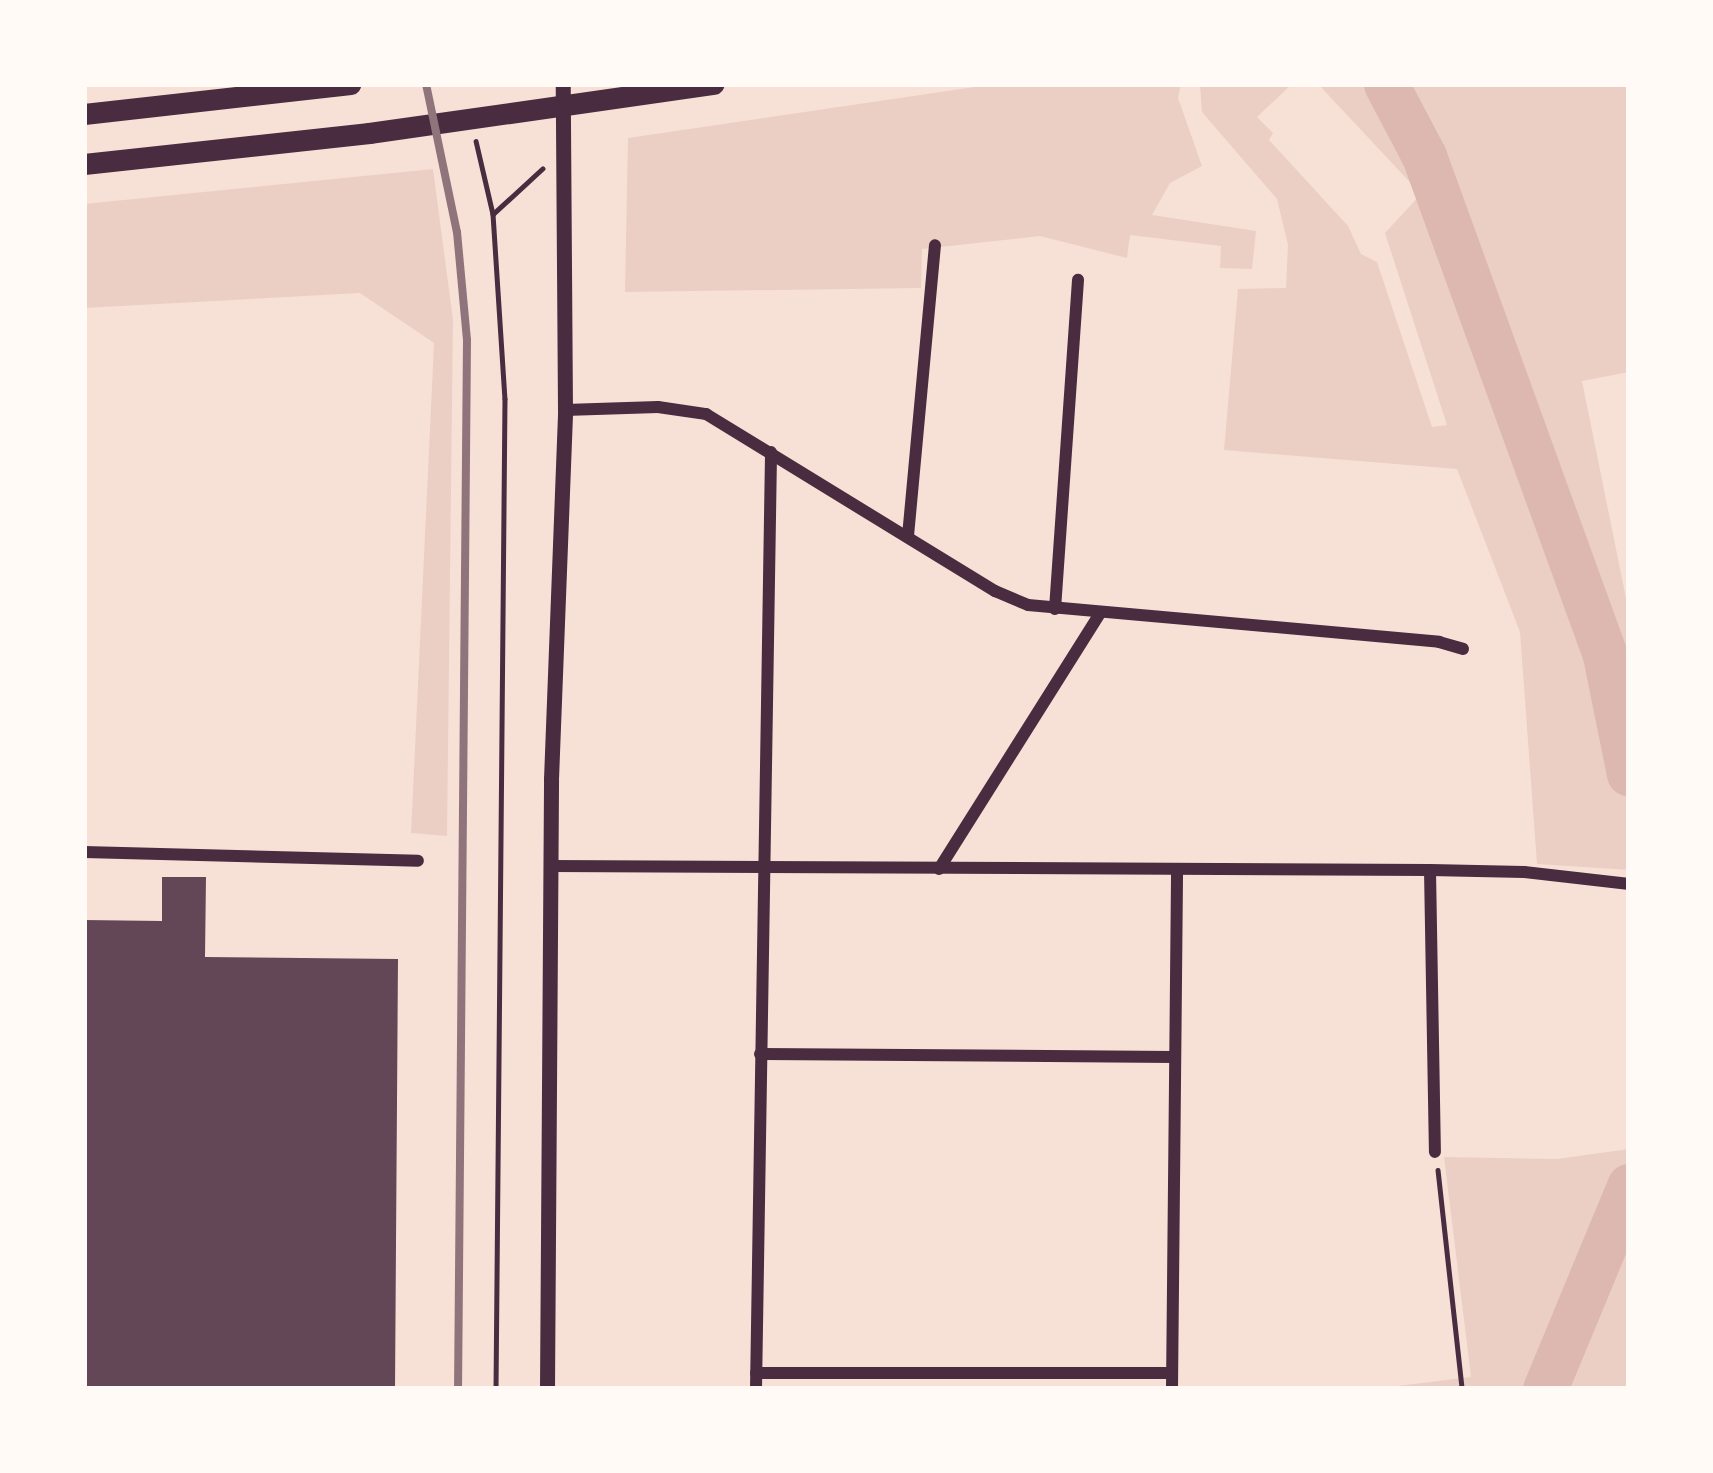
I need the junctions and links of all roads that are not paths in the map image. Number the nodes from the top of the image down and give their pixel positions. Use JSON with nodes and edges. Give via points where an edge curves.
{"nodes":[{"id":1,"x":350,"y":84,"type":"edge"},
{"id":2,"x":563,"y":84,"type":"edge"},
{"id":3,"x":714,"y":84,"type":"edge"},
{"id":4,"x":84,"y":114,"type":"edge"},
{"id":5,"x":84,"y":164,"type":"edge"},
{"id":6,"x":935,"y":244,"type":"dead end"},
{"id":7,"x":1078,"y":280,"type":"dead end"},
{"id":8,"x":565,"y":410,"type":"junction"},
{"id":9,"x":771,"y":452,"type":"junction"},
{"id":10,"x":908,"y":536,"type":"junction"},
{"id":11,"x":1054,"y":609,"type":"junction"},
{"id":12,"x":1099,"y":615,"type":"junction"},
{"id":13,"x":1463,"y":650,"type":"dead end"},
{"id":14,"x":84,"y":852,"type":"edge"},
{"id":15,"x":418,"y":861,"type":"dead end"},
{"id":16,"x":550,"y":866,"type":"junction"},
{"id":17,"x":939,"y":868,"type":"junction"},
{"id":18,"x":1430,"y":870,"type":"junction"},
{"id":19,"x":764,"y":871,"type":"junction"},
{"id":20,"x":1177,"y":873,"type":"junction"},
{"id":21,"x":1625,"y":884,"type":"edge"},
{"id":22,"x":760,"y":1054,"type":"junction"},
{"id":23,"x":1174,"y":1058,"type":"junction"},
{"id":24,"x":1435,"y":1152,"type":"road end"},
{"id":25,"x":756,"y":1373,"type":"junction"},
{"id":26,"x":1172,"y":1373,"type":"junction"},
{"id":27,"x":547,"y":1389,"type":"edge"},
{"id":28,"x":756,"y":1389,"type":"edge"},
{"id":29,"x":1172,"y":1389,"type":"edge"}],
"edges":[{"from":1,"to":4,"type":"highway"},
{"from":2,"to":8,"type":"street"},
{"from":3,"to":5,"type":"highway"},
{"from":6,"to":10,"type":"street"},
{"from":7,"to":11,"type":"street"},
{"from":8,"to":9,"type":"street","via":[[682,409]]},
{"from":8,"to":16,"type":"street"},
{"from":9,"to":10,"type":"street"},
{"from":9,"to":19,"type":"street"},
{"from":10,"to":11,"type":"street","via":[[1014,601]]},
{"from":11,"to":12,"type":"street"},
{"from":12,"to":13,"type":"street"},
{"from":12,"to":17,"type":"street"},
{"from":14,"to":15,"type":"street"},
{"from":16,"to":19,"type":"street"},
{"from":16,"to":27,"type":"street"},
{"from":17,"to":19,"type":"street"},
{"from":17,"to":20,"type":"street"},
{"from":18,"to":20,"type":"street"},
{"from":18,"to":21,"type":"street"},
{"from":18,"to":24,"type":"street"},
{"from":19,"to":22,"type":"street"},
{"from":20,"to":23,"type":"street"},
{"from":22,"to":23,"type":"street"},
{"from":22,"to":25,"type":"street"},
{"from":23,"to":26,"type":"street"},
{"from":25,"to":26,"type":"street"},
{"from":25,"to":28,"type":"street"},
{"from":26,"to":29,"type":"street"}]}
